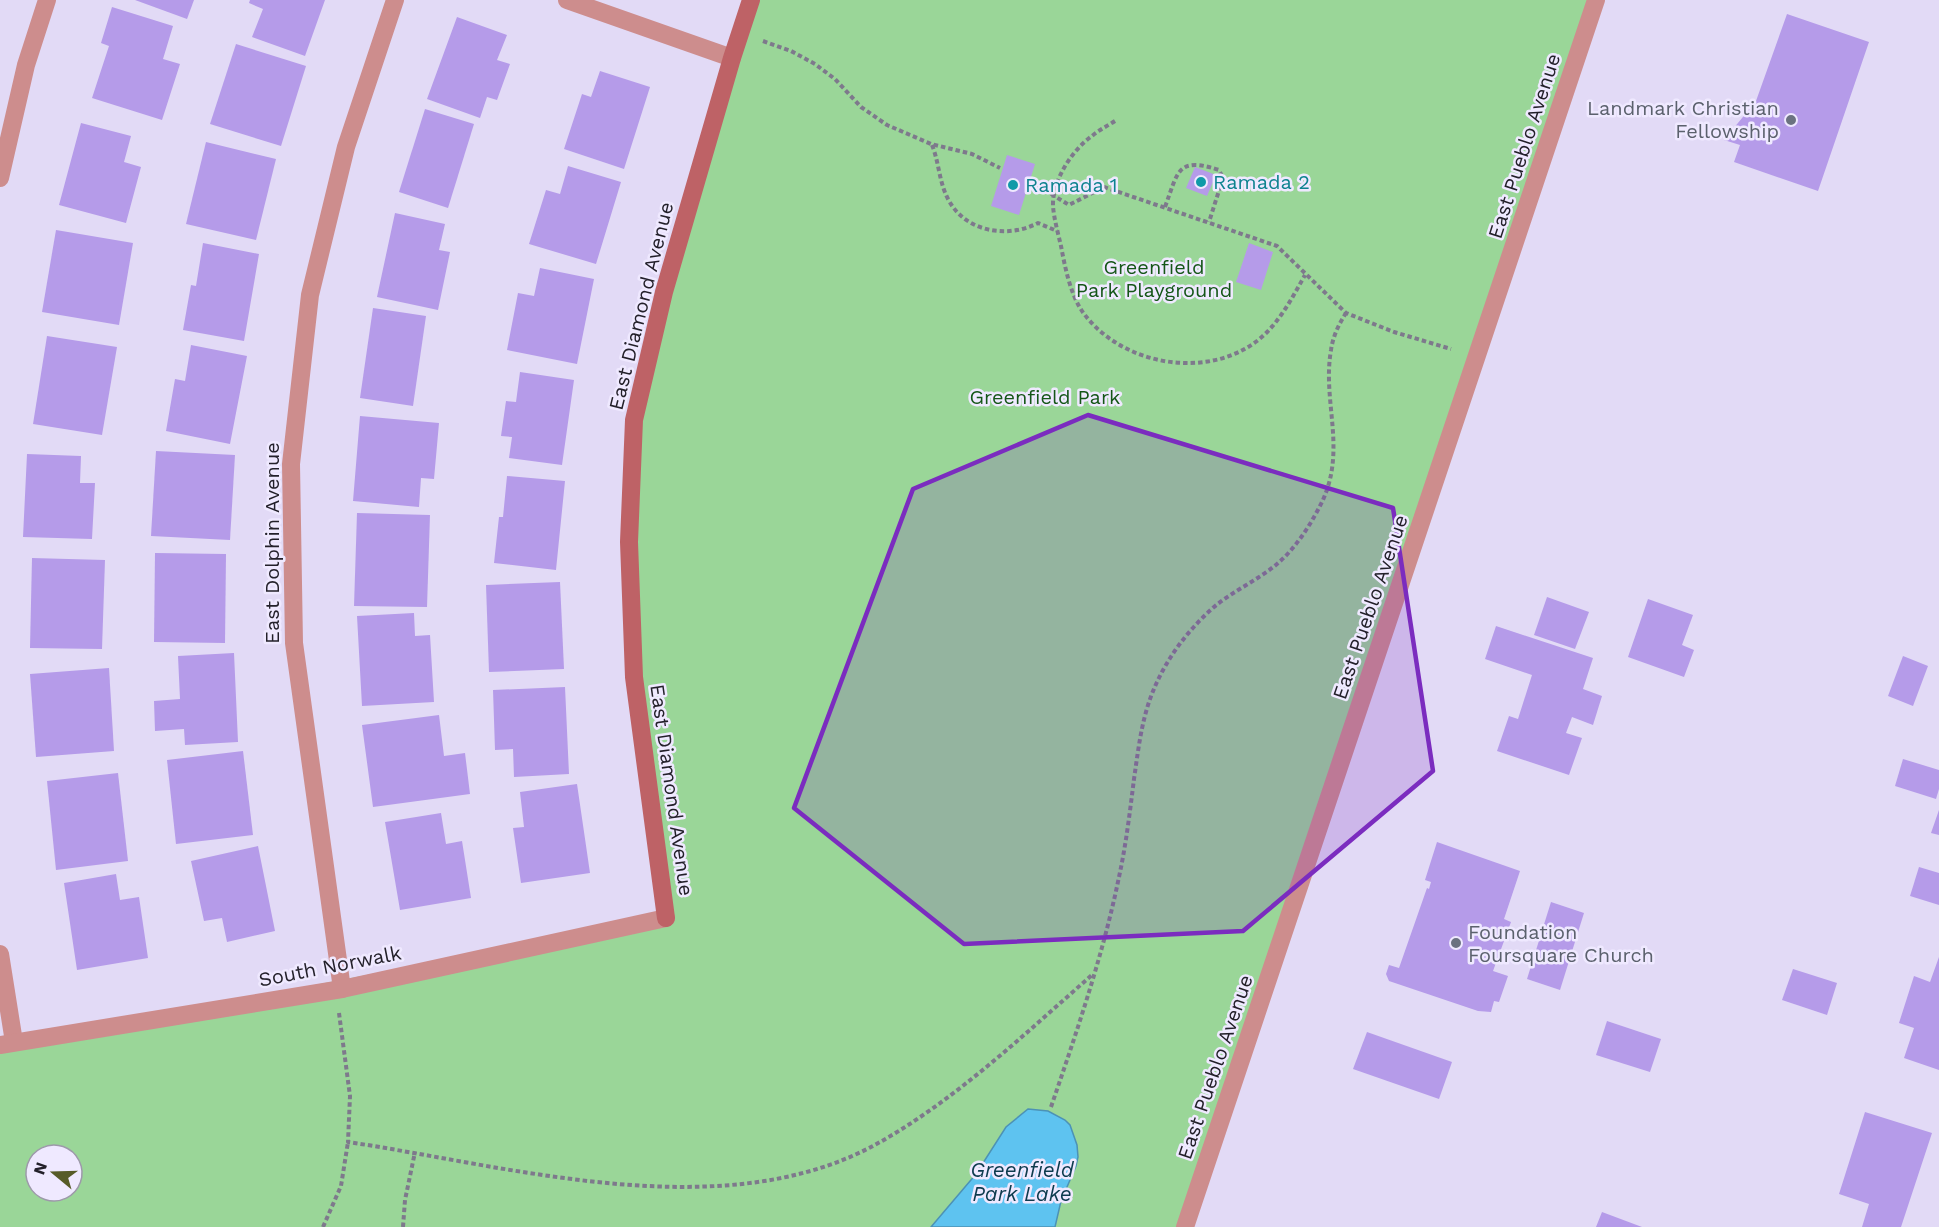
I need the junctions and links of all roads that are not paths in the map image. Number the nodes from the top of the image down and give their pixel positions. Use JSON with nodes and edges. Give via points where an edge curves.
{"nodes":[{"id":1,"x":47,"y":0,"type":"edge"},
{"id":2,"x":395,"y":0,"type":"edge"},
{"id":3,"x":567,"y":0,"type":"edge"},
{"id":4,"x":751,"y":0,"type":"edge"},
{"id":5,"x":1596,"y":0,"type":"edge"},
{"id":6,"x":732,"y":58,"type":"junction"},
{"id":7,"x":0,"y":178,"type":"edge"},
{"id":8,"x":666,"y":918,"type":"joint"},
{"id":9,"x":0,"y":954,"type":"edge"},
{"id":10,"x":339,"y":989,"type":"junction"},
{"id":11,"x":7,"y":1043,"type":"edge"},
{"id":12,"x":1185,"y":1227,"type":"edge"}],
"edges":[{"from":1,"to":7,"type":"street","via":[[26,65]]},
{"from":2,"to":10,"type":"street","name":"East Dolphin Avenue","via":[[346,147],[310,295],[291,464],[294,643]]},
{"from":3,"to":6,"type":"street"},
{"from":4,"to":6,"type":"street","name":"East Diamond Avenue"},
{"from":5,"to":12,"type":"street","name":"East Pueblo Avenue"},
{"from":6,"to":8,"type":"street","name":"East Diamond Avenue","via":[[663,292],[634,420],[629,542],[634,677]]},
{"from":8,"to":10,"type":"street","name":"South Norwalk"},
{"from":9,"to":11,"type":"street"},
{"from":10,"to":11,"type":"street","name":"South Norwalk"}]}
